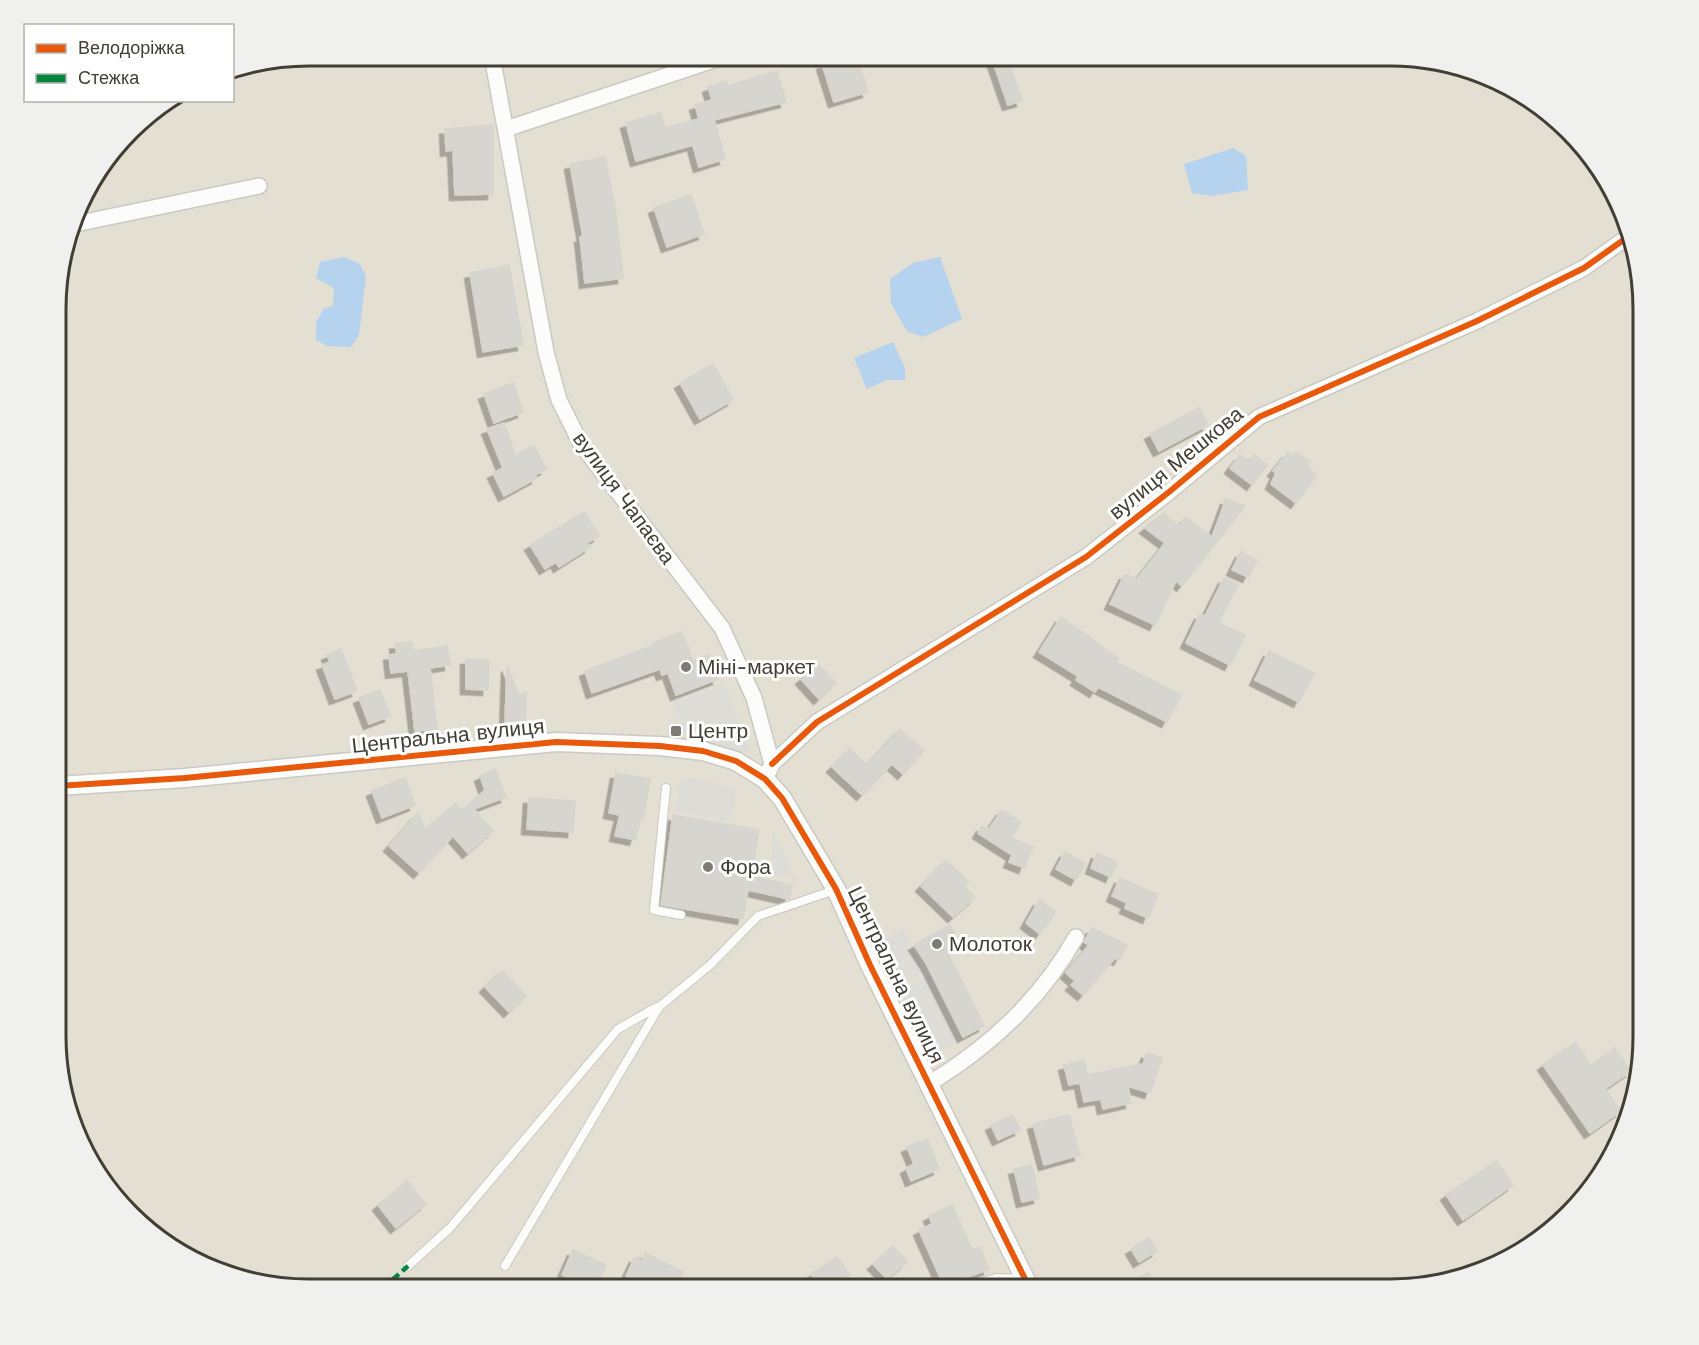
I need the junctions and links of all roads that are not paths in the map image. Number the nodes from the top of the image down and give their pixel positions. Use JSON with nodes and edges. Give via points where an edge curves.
{"nodes":[{"id":1,"x":494,"y":66,"type":"edge"},
{"id":2,"x":696,"y":66,"type":"edge"},
{"id":3,"x":506,"y":129,"type":"junction"},
{"id":4,"x":259,"y":186,"type":"dead end"},
{"id":5,"x":82,"y":223,"type":"edge"},
{"id":6,"x":1623,"y":240,"type":"edge"},
{"id":7,"x":769,"y":772,"type":"junction"},
{"id":8,"x":66,"y":785,"type":"edge"},
{"id":9,"x":666,"y":788,"type":"dead end"},
{"id":10,"x":836,"y":889,"type":"junction"},
{"id":11,"x":681,"y":915,"type":"dead end"},
{"id":12,"x":1076,"y":936,"type":"dead end"},
{"id":13,"x":658,"y":1007,"type":"junction"},
{"id":14,"x":930,"y":1083,"type":"junction"},
{"id":15,"x":408,"y":1266,"type":"dead end"},
{"id":16,"x":504,"y":1266,"type":"dead end"},
{"id":17,"x":1026,"y":1279,"type":"edge"}],
"edges":[{"from":1,"to":3,"type":"street","name":"вулиця Чапаєва"},
{"from":2,"to":3,"type":"street"},
{"from":3,"to":7,"type":"street","name":"вулиця Чапаєва","via":[[546,352],[559,400],[581,444],[722,628],[754,698]]},
{"from":4,"to":5,"type":"street"},
{"from":6,"to":7,"type":"street","name":"вулиця Мешкова","via":[[1584,268],[1477,321],[1259,417],[1086,557],[817,722]]},
{"from":7,"to":8,"type":"street","name":"Центральна вулиця","via":[[703,751],[556,742],[185,778]]},
{"from":7,"to":10,"type":"street","name":"Центральна вулиця"},
{"from":9,"to":11,"type":"lane","via":[[654,910]]},
{"from":10,"to":13,"type":"lane","via":[[758,916],[710,964]]},
{"from":10,"to":14,"type":"street","name":"Центральна вулиця"},
{"from":12,"to":14,"type":"street","via":[[1046,983],[1006,1027]]},
{"from":13,"to":15,"type":"lane","via":[[618,1029],[450,1228]]},
{"from":13,"to":16,"type":"lane"},
{"from":14,"to":17,"type":"street","name":"Центральна вулиця"}]}
